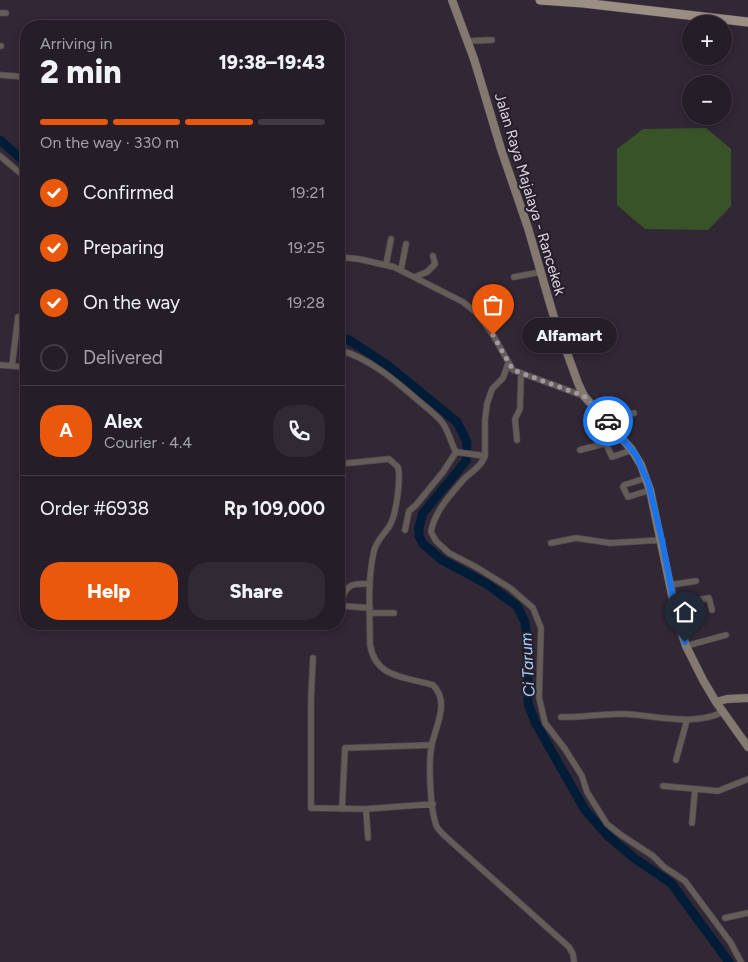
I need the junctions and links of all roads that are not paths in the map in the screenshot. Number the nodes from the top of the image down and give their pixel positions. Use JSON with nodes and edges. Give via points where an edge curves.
{"nodes":[{"id":1,"x":452,"y":0,"type":"edge"},
{"id":2,"x":540,"y":0,"type":"edge"},
{"id":3,"x":600,"y":0,"type":"edge"},
{"id":4,"x":748,"y":18,"type":"edge"},
{"id":5,"x":748,"y":22,"type":"edge"},
{"id":6,"x":492,"y":40,"type":"dead end"},
{"id":7,"x":468,"y":41,"type":"junction"},
{"id":8,"x":0,"y":75,"type":"edge"},
{"id":9,"x":20,"y":77,"type":"edge"},
{"id":10,"x":0,"y":156,"type":"edge"},
{"id":11,"x":20,"y":173,"type":"edge"},
{"id":12,"x":391,"y":239,"type":"dead end"},
{"id":13,"x":406,"y":244,"type":"dead end"},
{"id":14,"x":433,"y":256,"type":"dead end"},
{"id":15,"x":345,"y":258,"type":"edge"},
{"id":16,"x":386,"y":265,"type":"junction"},
{"id":17,"x":401,"y":270,"type":"junction"},
{"id":18,"x":541,"y":272,"type":"junction"},
{"id":19,"x":415,"y":277,"type":"junction"},
{"id":20,"x":514,"y":277,"type":"dead end"},
{"id":21,"x":18,"y":317,"type":"dead end"},
{"id":22,"x":345,"y":351,"type":"edge"},
{"id":23,"x":508,"y":364,"type":"junction"},
{"id":24,"x":0,"y":365,"type":"edge"},
{"id":25,"x":12,"y":366,"type":"junction"},
{"id":26,"x":20,"y":367,"type":"edge"},
{"id":27,"x":520,"y":374,"type":"junction"},
{"id":28,"x":584,"y":396,"type":"junction"},
{"id":29,"x":634,"y":413,"type":"dead end"},
{"id":30,"x":608,"y":421,"type":"junction"},
{"id":31,"x":622,"y":439,"type":"junction"},
{"id":32,"x":517,"y":440,"type":"dead end"},
{"id":33,"x":606,"y":444,"type":"junction"},
{"id":34,"x":580,"y":450,"type":"dead end"},
{"id":35,"x":632,"y":450,"type":"junction"},
{"id":36,"x":457,"y":452,"type":"junction"},
{"id":37,"x":484,"y":456,"type":"junction"},
{"id":38,"x":345,"y":463,"type":"edge"},
{"id":39,"x":646,"y":478,"type":"junction"},
{"id":40,"x":650,"y":490,"type":"junction"},
{"id":41,"x":404,"y":530,"type":"dead end"},
{"id":42,"x":662,"y":540,"type":"junction"},
{"id":43,"x":551,"y":543,"type":"dead end"},
{"id":44,"x":696,"y":581,"type":"dead end"},
{"id":45,"x":370,"y":584,"type":"junction"},
{"id":46,"x":670,"y":585,"type":"junction"},
{"id":47,"x":345,"y":591,"type":"edge"},
{"id":48,"x":674,"y":604,"type":"junction"},
{"id":49,"x":345,"y":606,"type":"edge"},
{"id":50,"x":370,"y":610,"type":"junction"},
{"id":51,"x":712,"y":610,"type":"dead end"},
{"id":52,"x":394,"y":613,"type":"dead end"},
{"id":53,"x":726,"y":635,"type":"dead end"},
{"id":54,"x":686,"y":646,"type":"junction"},
{"id":55,"x":314,"y":658,"type":"dead end"},
{"id":56,"x":748,"y":698,"type":"edge"},
{"id":57,"x":716,"y":702,"type":"junction"},
{"id":58,"x":723,"y":712,"type":"junction"},
{"id":59,"x":560,"y":717,"type":"dead end"},
{"id":60,"x":687,"y":720,"type":"junction"},
{"id":61,"x":432,"y":745,"type":"junction"},
{"id":62,"x":748,"y":747,"type":"edge"},
{"id":63,"x":676,"y":760,"type":"dead end"},
{"id":64,"x":748,"y":779,"type":"edge"},
{"id":65,"x":663,"y":786,"type":"dead end"},
{"id":66,"x":694,"y":789,"type":"junction"},
{"id":67,"x":433,"y":804,"type":"junction"},
{"id":68,"x":342,"y":809,"type":"junction"},
{"id":69,"x":366,"y":809,"type":"junction"},
{"id":70,"x":692,"y":823,"type":"dead end"},
{"id":71,"x":368,"y":838,"type":"dead end"},
{"id":72,"x":748,"y":913,"type":"edge"},
{"id":73,"x":725,"y":918,"type":"dead end"},
{"id":74,"x":574,"y":962,"type":"edge"},
{"id":75,"x":741,"y":962,"type":"edge"}],
"edges":[{"from":1,"to":7,"type":"main road","name":"Jalan Raya Majalaya - Rancekek"},
{"from":2,"to":5,"type":"main road"},
{"from":3,"to":4,"type":"main road"},
{"from":6,"to":7,"type":"street"},
{"from":7,"to":18,"type":"main road","name":"Jalan Raya Majalaya - Rancekek"},
{"from":8,"to":9,"type":"street"},
{"from":10,"to":11,"type":"street"},
{"from":12,"to":16,"type":"street"},
{"from":13,"to":17,"type":"street"},
{"from":14,"to":19,"type":"street","via":[[435,264]]},
{"from":15,"to":16,"type":"street"},
{"from":16,"to":17,"type":"street"},
{"from":17,"to":19,"type":"street"},
{"from":18,"to":20,"type":"street"},
{"from":18,"to":28,"type":"main road","name":"Jalan Raya Majalaya - Rancekek"},
{"from":19,"to":23,"type":"street","via":[[463,302],[478,314]]},
{"from":21,"to":25,"type":"street"},
{"from":22,"to":36,"type":"street","via":[[393,378],[442,421]]},
{"from":23,"to":27,"type":"street"},
{"from":23,"to":37,"type":"street","via":[[503,378],[492,389],[487,404]]},
{"from":24,"to":25,"type":"street"},
{"from":25,"to":26,"type":"street"},
{"from":27,"to":28,"type":"street"},
{"from":27,"to":32,"type":"street","via":[[520,409],[515,420]]},
{"from":28,"to":30,"type":"main road","name":"Jalan Raya Majalaya - Rancekek"},
{"from":29,"to":30,"type":"street"},
{"from":30,"to":31,"type":"main road","name":"Jalan Raya Majalaya - Rancekek"},
{"from":31,"to":33,"type":"street"},
{"from":31,"to":35,"type":"main road","name":"Jalan Raya Majalaya - Rancekek"},
{"from":33,"to":34,"type":"street"},
{"from":33,"to":35,"type":"street","via":[[612,457]]},
{"from":35,"to":39,"type":"main road","name":"Jalan Raya Majalaya - Rancekek"},
{"from":36,"to":37,"type":"street"},
{"from":36,"to":41,"type":"street","via":[[409,511]]},
{"from":37,"to":75,"type":"street","via":[[482,465],[465,478],[437,513],[431,532],[449,552],[510,588],[533,608],[541,628],[539,696],[545,723],[582,776],[587,792],[607,824],[685,881]]},
{"from":38,"to":45,"type":"street","via":[[389,459],[398,468],[392,521],[374,550]]},
{"from":39,"to":40,"type":"main road","name":"Jalan Raya Majalaya - Rancekek"},
{"from":39,"to":40,"type":"street","via":[[623,487],[628,497]]},
{"from":40,"to":42,"type":"main road","name":"Jalan Raya Majalaya - Rancekek"},
{"from":42,"to":43,"type":"street","via":[[610,543],[576,538]]},
{"from":42,"to":46,"type":"main road","name":"Jalan Raya Majalaya - Rancekek"},
{"from":44,"to":46,"type":"street"},
{"from":45,"to":47,"type":"street","via":[[356,584]]},
{"from":45,"to":50,"type":"street"},
{"from":46,"to":48,"type":"main road","name":"Jalan Raya Majalaya - Rancekek"},
{"from":48,"to":51,"type":"street","via":[[710,598]]},
{"from":48,"to":54,"type":"main road","name":"Jalan Raya Majalaya - Rancekek"},
{"from":49,"to":50,"type":"street"},
{"from":50,"to":52,"type":"street"},
{"from":50,"to":61,"type":"street","via":[[371,650],[377,662],[398,677],[436,688],[441,711]]},
{"from":53,"to":54,"type":"street"},
{"from":54,"to":57,"type":"main road","name":"Jalan Raya Majalaya - Rancekek"},
{"from":55,"to":68,"type":"street","via":[[310,807]]},
{"from":56,"to":57,"type":"main road"},
{"from":57,"to":58,"type":"main road","name":"Jalan Raya Majalaya - Rancekek"},
{"from":58,"to":60,"type":"street"},
{"from":58,"to":62,"type":"main road","name":"Jalan Raya Majalaya - Rancekek"},
{"from":59,"to":60,"type":"street","via":[[622,714]]},
{"from":60,"to":63,"type":"street"},
{"from":61,"to":67,"type":"street"},
{"from":61,"to":68,"type":"street","via":[[345,748]]},
{"from":64,"to":66,"type":"street","via":[[721,790]]},
{"from":65,"to":66,"type":"street"},
{"from":66,"to":70,"type":"street"},
{"from":67,"to":69,"type":"street"},
{"from":67,"to":74,"type":"street","via":[[440,831],[569,947]]},
{"from":68,"to":69,"type":"street"},
{"from":69,"to":71,"type":"street"},
{"from":72,"to":73,"type":"street"}]}
